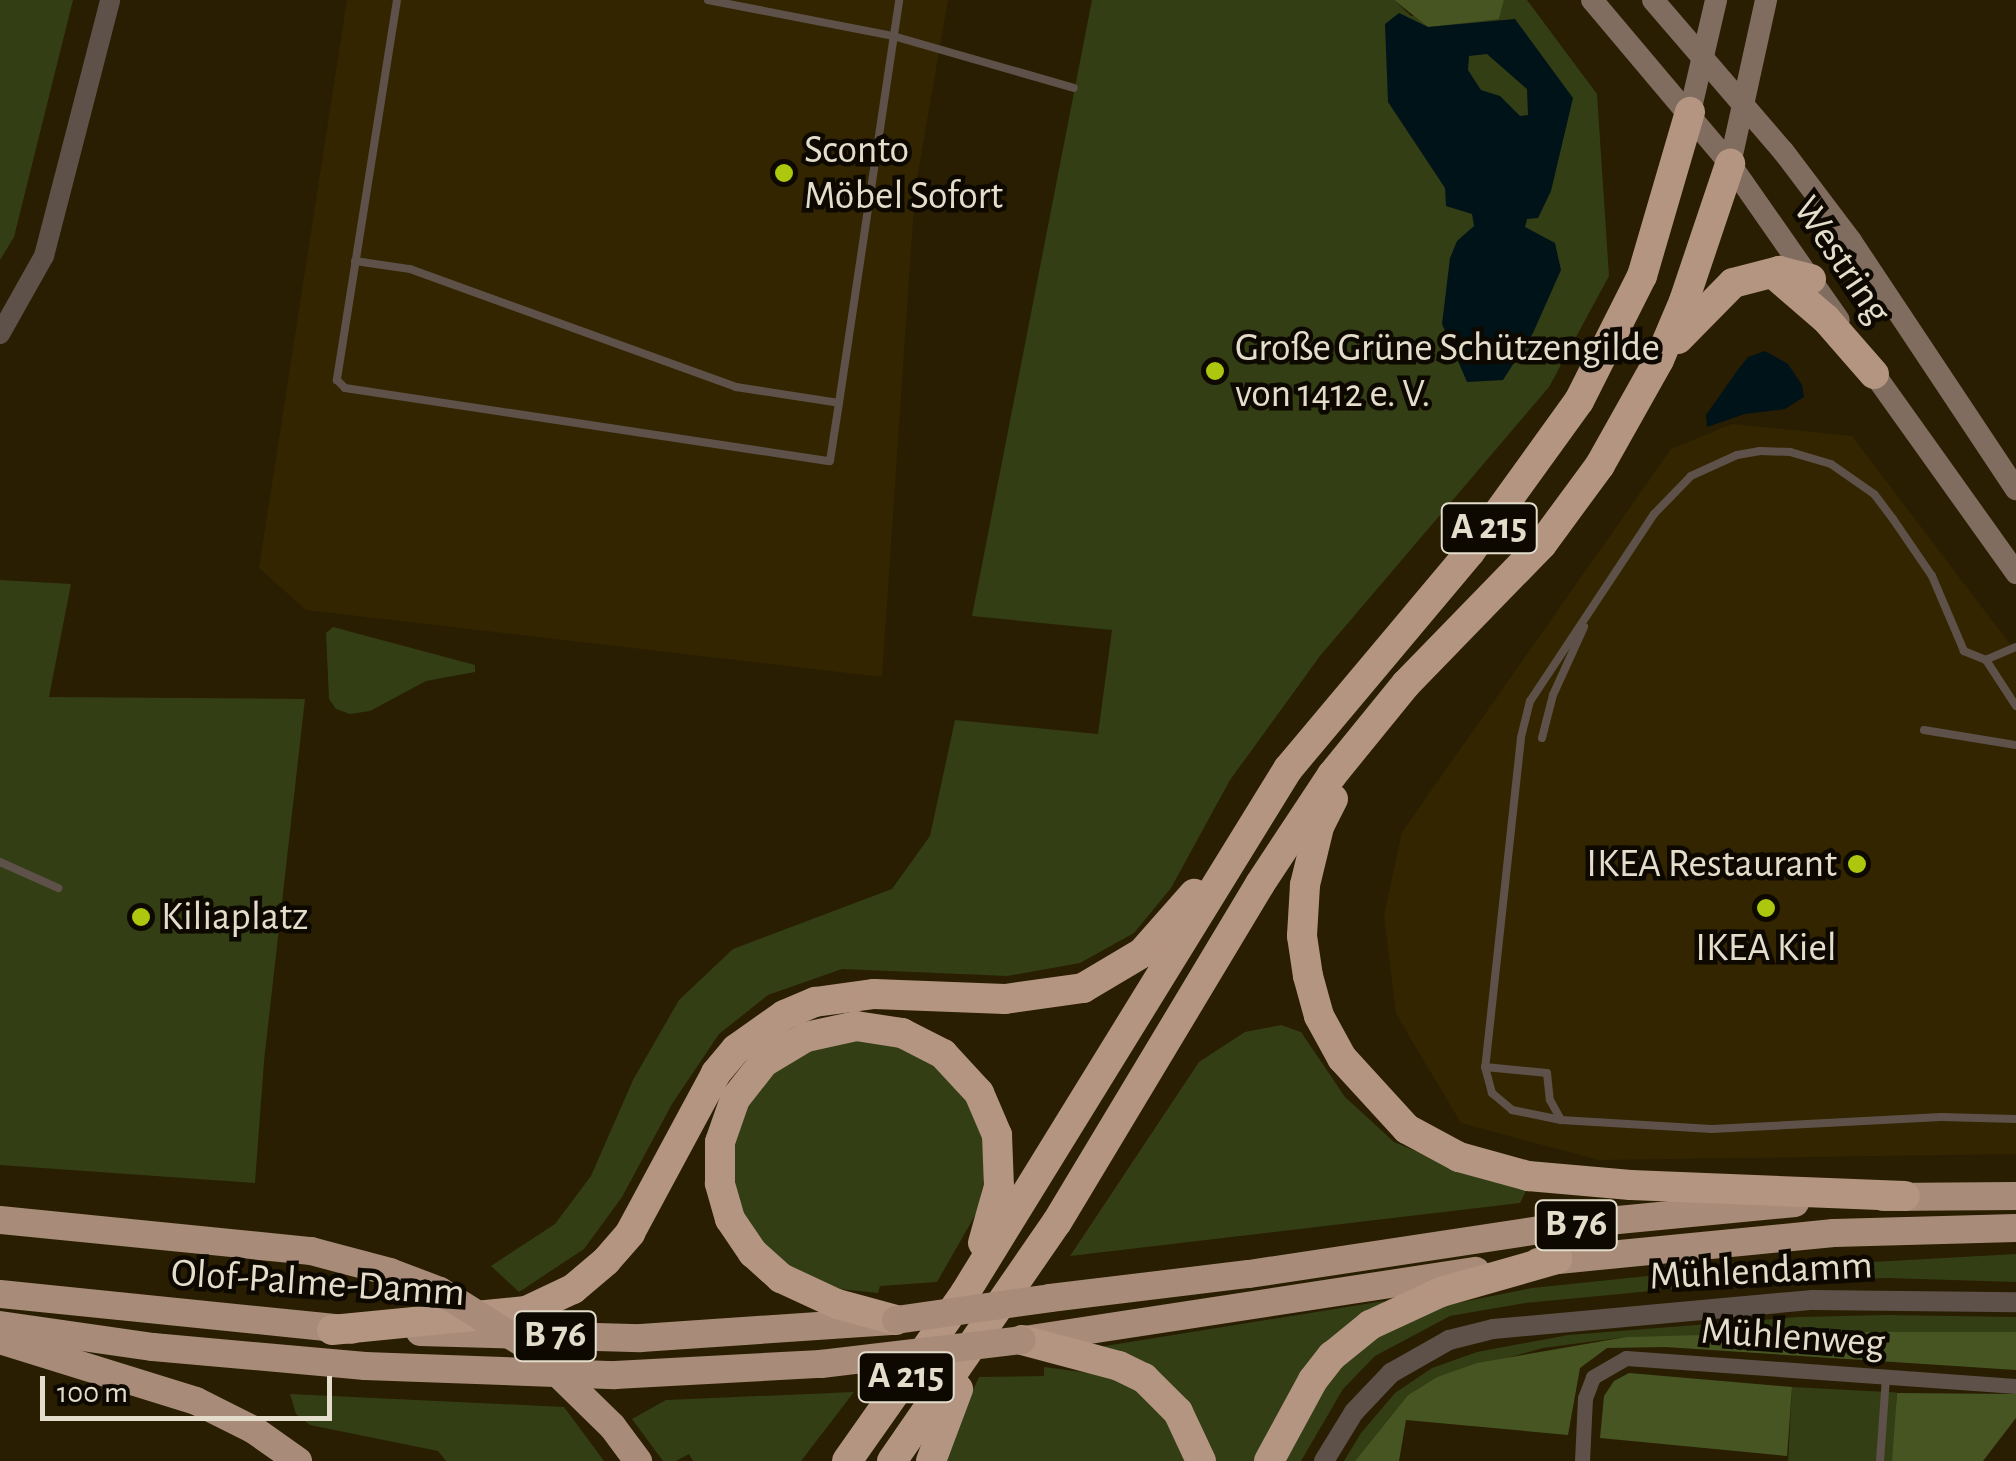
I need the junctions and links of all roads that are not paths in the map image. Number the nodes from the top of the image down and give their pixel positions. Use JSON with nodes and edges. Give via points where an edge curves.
{"nodes":[{"id":1,"x":110,"y":0,"type":"edge"},
{"id":2,"x":398,"y":0,"type":"edge"},
{"id":3,"x":708,"y":0,"type":"edge"},
{"id":4,"x":899,"y":0,"type":"edge"},
{"id":5,"x":1592,"y":0,"type":"edge"},
{"id":6,"x":1653,"y":0,"type":"edge"},
{"id":7,"x":1716,"y":0,"type":"edge"},
{"id":8,"x":1766,"y":0,"type":"edge"},
{"id":9,"x":893,"y":36,"type":"junction"},
{"id":10,"x":1704,"y":58,"type":"junction"},
{"id":11,"x":1074,"y":88,"type":"dead end"},
{"id":12,"x":1745,"y":106,"type":"junction"},
{"id":13,"x":1690,"y":112,"type":"junction"},
{"id":14,"x":1730,"y":164,"type":"junction"},
{"id":15,"x":355,"y":261,"type":"junction"},
{"id":16,"x":1768,"y":273,"type":"junction"},
{"id":17,"x":1811,"y":279,"type":"junction"},
{"id":18,"x":0,"y":334,"type":"edge"},
{"id":19,"x":1659,"y":360,"type":"junction"},
{"id":20,"x":1874,"y":374,"type":"junction"},
{"id":21,"x":839,"y":403,"type":"junction"},
{"id":22,"x":2016,"y":489,"type":"edge"},
{"id":23,"x":2016,"y":573,"type":"edge"},
{"id":24,"x":1592,"y":609,"type":"junction"},
{"id":25,"x":2016,"y":647,"type":"edge"},
{"id":26,"x":1986,"y":660,"type":"junction"},
{"id":27,"x":2016,"y":706,"type":"edge"},
{"id":28,"x":1367,"y":728,"type":"junction"},
{"id":29,"x":1924,"y":730,"type":"dead end"},
{"id":30,"x":1542,"y":738,"type":"dead end"},
{"id":31,"x":2016,"y":745,"type":"edge"},
{"id":32,"x":1253,"y":822,"type":"junction"},
{"id":33,"x":0,"y":862,"type":"edge"},
{"id":34,"x":58,"y":888,"type":"dead end"},
{"id":35,"x":1485,"y":1067,"type":"junction"},
{"id":36,"x":2016,"y":1119,"type":"edge"},
{"id":37,"x":1561,"y":1120,"type":"junction"},
{"id":38,"x":1905,"y":1196,"type":"junction"},
{"id":39,"x":2016,"y":1196,"type":"edge"},
{"id":40,"x":0,"y":1220,"type":"edge"},
{"id":41,"x":2016,"y":1228,"type":"edge"},
{"id":42,"x":1557,"y":1259,"type":"junction"},
{"id":43,"x":965,"y":1293,"type":"junction"},
{"id":44,"x":0,"y":1294,"type":"edge"},
{"id":45,"x":2016,"y":1302,"type":"edge"},
{"id":46,"x":998,"y":1311,"type":"junction"},
{"id":47,"x":854,"y":1318,"type":"junction"},
{"id":48,"x":896,"y":1320,"type":"joint"},
{"id":49,"x":0,"y":1325,"type":"edge"},
{"id":50,"x":332,"y":1330,"type":"junction"},
{"id":51,"x":0,"y":1340,"type":"edge"},
{"id":52,"x":1022,"y":1340,"type":"junction"},
{"id":53,"x":1886,"y":1377,"type":"junction"},
{"id":54,"x":2016,"y":1386,"type":"edge"},
{"id":55,"x":298,"y":1461,"type":"edge"},
{"id":56,"x":638,"y":1461,"type":"edge"},
{"id":57,"x":846,"y":1461,"type":"edge"},
{"id":58,"x":892,"y":1461,"type":"edge"},
{"id":59,"x":931,"y":1461,"type":"edge"},
{"id":60,"x":1201,"y":1461,"type":"edge"},
{"id":61,"x":1269,"y":1461,"type":"edge"},
{"id":62,"x":1324,"y":1461,"type":"edge"},
{"id":63,"x":1582,"y":1461,"type":"edge"},
{"id":64,"x":1880,"y":1461,"type":"edge"}],
"edges":[{"from":1,"to":18,"type":"street","via":[[44,256]]},
{"from":2,"to":15,"type":"lane"},
{"from":3,"to":9,"type":"lane"},
{"from":4,"to":9,"type":"lane"},
{"from":5,"to":13,"type":"main road","name":"Westring"},
{"from":6,"to":10,"type":"main road","name":"Westring"},
{"from":7,"to":10,"type":"main road"},
{"from":8,"to":12,"type":"main road"},
{"from":9,"to":11,"type":"lane"},
{"from":9,"to":21,"type":"lane"},
{"from":10,"to":12,"type":"main road","name":"Westring"},
{"from":10,"to":13,"type":"main road"},
{"from":12,"to":14,"type":"main road"},
{"from":12,"to":22,"type":"main road","name":"Westring","via":[[1851,241]]},
{"from":13,"to":14,"type":"main road","name":"Westring"},
{"from":13,"to":32,"type":"highway","number":"A 215","via":[[1642,276],[1611,346],[1560,431],[1470,552],[1312,738]]},
{"from":14,"to":17,"type":"main road","name":"Westring"},
{"from":14,"to":19,"type":"highway"},
{"from":15,"to":21,"type":"lane","via":[[410,269],[736,387]]},
{"from":15,"to":21,"type":"lane","via":[[337,380],[345,388],[830,461]]},
{"from":16,"to":17,"type":"highway"},
{"from":16,"to":19,"type":"highway","via":[[1724,289]]},
{"from":16,"to":20,"type":"highway","via":[[1826,318]]},
{"from":17,"to":20,"type":"main road","name":"Westring"},
{"from":19,"to":28,"type":"highway","via":[[1600,464],[1542,544]]},
{"from":20,"to":23,"type":"main road","name":"Westring"},
{"from":24,"to":26,"type":"lane","via":[[1654,514],[1691,476],[1737,454],[1790,452],[1831,464],[1874,494],[1932,576],[1964,651]]},
{"from":24,"to":30,"type":"lane","via":[[1553,695]]},
{"from":24,"to":35,"type":"lane","via":[[1530,700],[1521,738]]},
{"from":25,"to":26,"type":"lane"},
{"from":26,"to":27,"type":"lane"},
{"from":28,"to":38,"type":"highway","via":[[1310,856],[1304,956],[1320,1016],[1342,1058],[1407,1129],[1459,1157],[1528,1176]]},
{"from":28,"to":46,"type":"highway","number":"A 215","via":[[1260,884]]},
{"from":29,"to":31,"type":"lane"},
{"from":32,"to":43,"type":"highway","number":"A 215"},
{"from":32,"to":50,"type":"highway","via":[[1160,935],[1122,968],[1083,988],[1005,999],[874,994],[815,1002],[756,1032],[696,1104],[630,1233],[573,1289],[526,1310]]},
{"from":33,"to":34,"type":"lane"},
{"from":35,"to":37,"type":"lane","via":[[1492,1094],[1512,1110]]},
{"from":35,"to":37,"type":"lane","via":[[1547,1074]]},
{"from":36,"to":37,"type":"lane","via":[[1712,1129]]},
{"from":38,"to":39,"type":"highway","number":"B 76"},
{"from":38,"to":48,"type":"highway","number":"B 76","bridge":true,"via":[[1587,1223]]},
{"from":40,"to":56,"type":"highway","bridge":true,"via":[[311,1251],[390,1272],[440,1291],[534,1350]]},
{"from":41,"to":42,"type":"highway","number":"B 76","via":[[1834,1232]]},
{"from":42,"to":52,"type":"highway","number":"B 76"},
{"from":42,"to":61,"type":"highway","via":[[1441,1292],[1370,1325],[1313,1380]]},
{"from":43,"to":47,"type":"highway","via":[[999,1186],[989,1111],[963,1072],[925,1043],[881,1027],[834,1028],[785,1046],[750,1078],[726,1120],[720,1183],[730,1219],[766,1266]]},
{"from":43,"to":57,"type":"highway","number":"A 215"},
{"from":44,"to":50,"type":"highway","name":"Olof-Palme-Damm","number":"B 76"},
{"from":45,"to":62,"type":"street","name":"Mühlendamm","via":[[1813,1300],[1493,1329],[1435,1346],[1392,1373],[1354,1412]]},
{"from":46,"to":58,"type":"highway","number":"A 215"},
{"from":46,"to":59,"type":"highway"},
{"from":47,"to":48,"type":"highway"},
{"from":47,"to":50,"type":"highway","name":"Olof-Palme-Damm","number":"B 76","via":[[641,1338]]},
{"from":49,"to":52,"type":"highway","name":"Olof-Palme-Damm","number":"B 76","bridge":true,"via":[[364,1366],[615,1375],[821,1364]]},
{"from":51,"to":55,"type":"highway","via":[[196,1400]]},
{"from":52,"to":60,"type":"highway","via":[[1144,1378],[1178,1412]]},
{"from":53,"to":54,"type":"street","name":"Mühlenweg"},
{"from":53,"to":63,"type":"street","name":"Mühlenweg","via":[[1626,1358],[1594,1376],[1585,1398]]},
{"from":53,"to":64,"type":"lane"}]}
